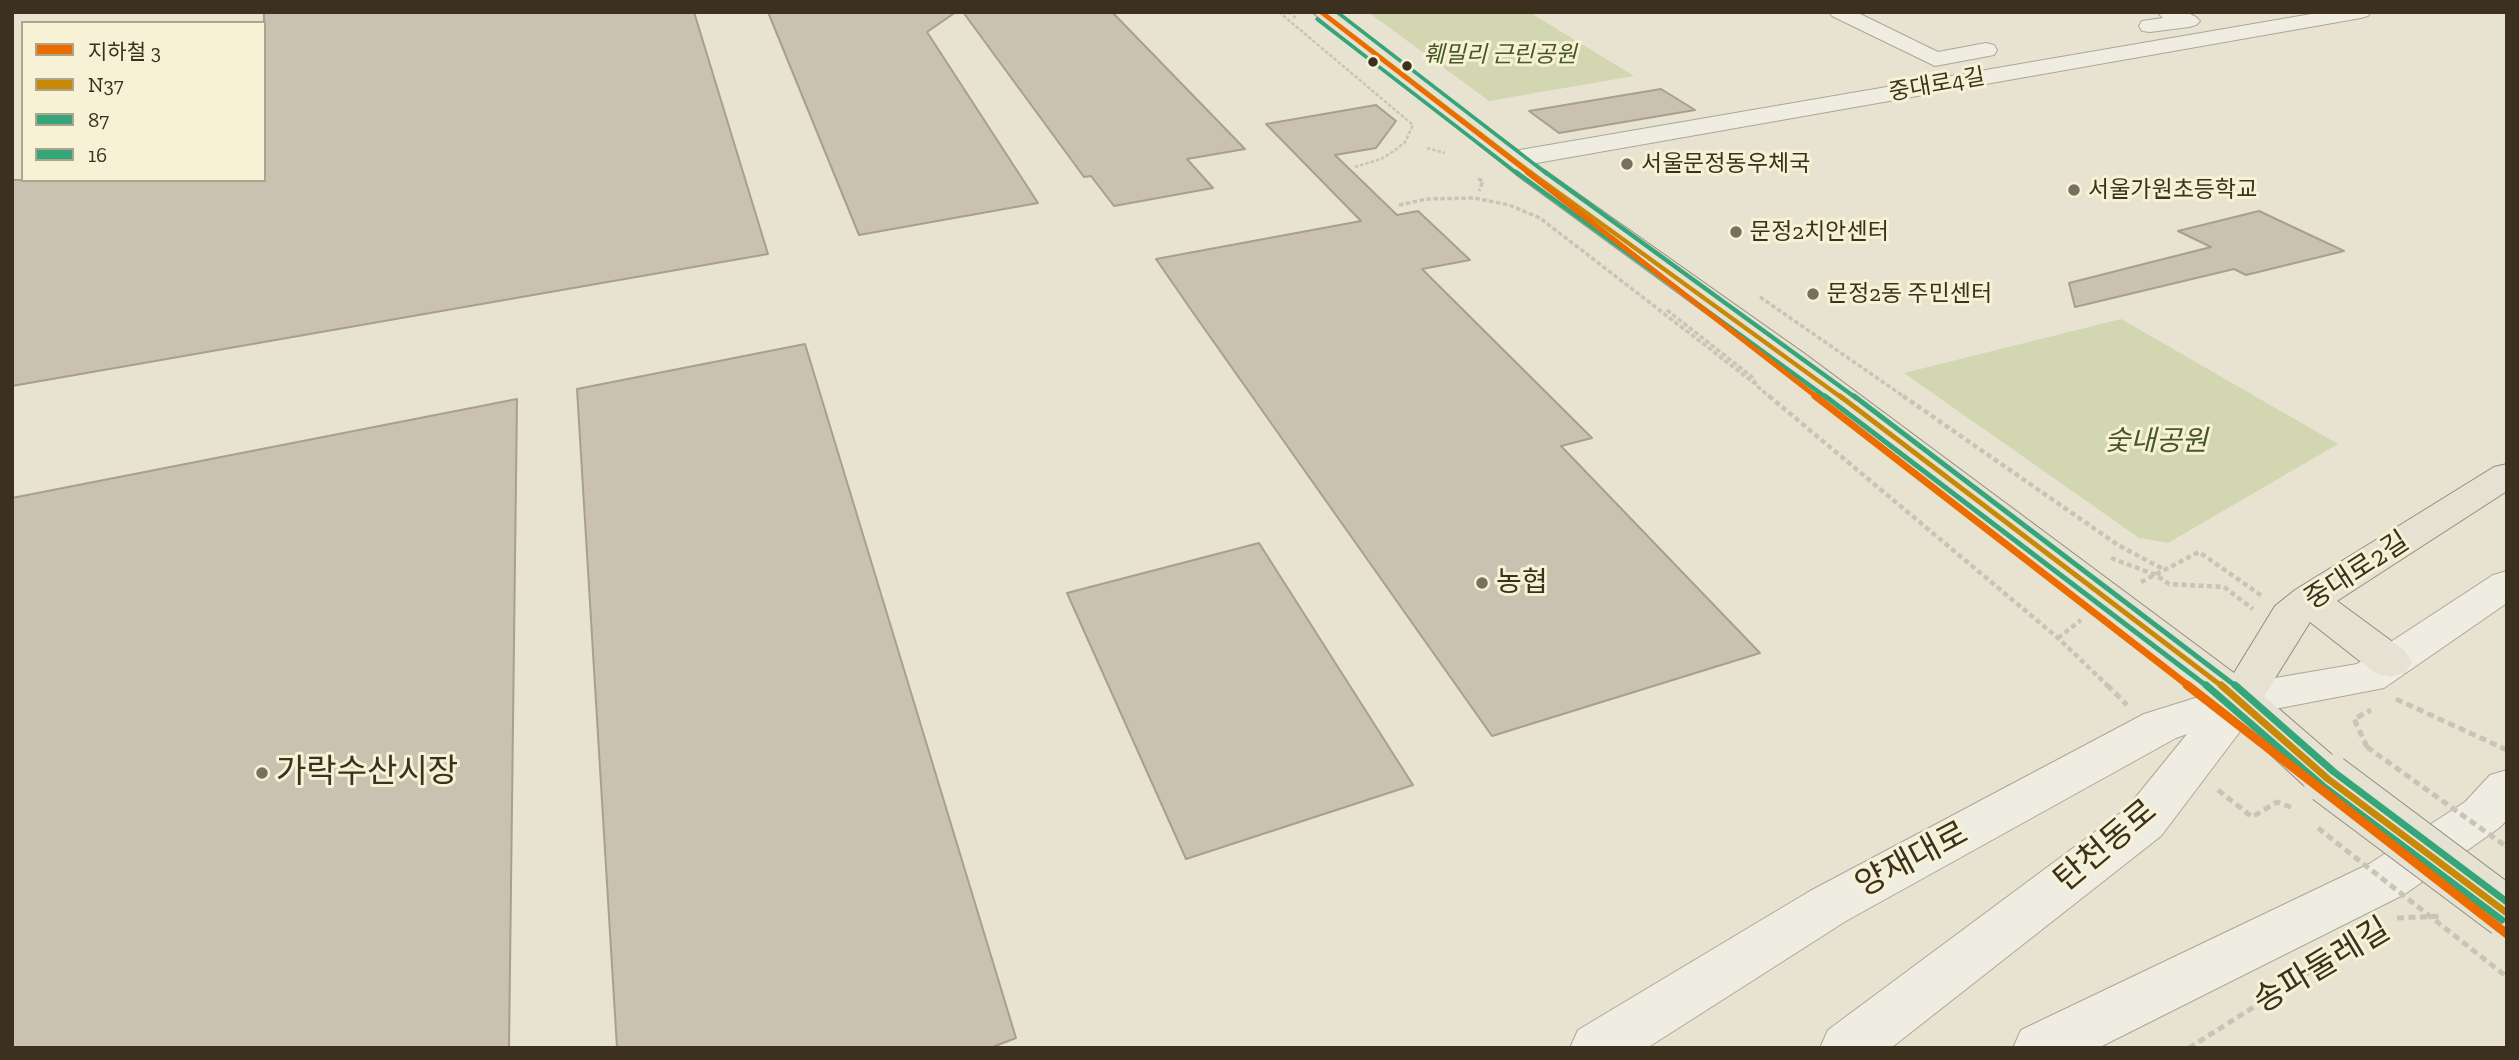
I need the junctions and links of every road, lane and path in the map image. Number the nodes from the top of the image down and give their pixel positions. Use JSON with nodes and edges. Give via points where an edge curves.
{"nodes":[{"id":1,"x":1279,"y":12,"type":"edge"},
{"id":2,"x":1322,"y":12,"type":"edge"},
{"id":3,"x":1839,"y":12,"type":"edge"},
{"id":4,"x":2166,"y":12,"type":"edge"},
{"id":5,"x":2361,"y":12,"type":"edge"},
{"id":6,"x":2135,"y":28,"type":"dead end"},
{"id":7,"x":2001,"y":48,"type":"dead end"},
{"id":8,"x":1427,"y":148,"type":"dead end"},
{"id":9,"x":1446,"y":153,"type":"dead end"},
{"id":10,"x":1514,"y":159,"type":"junction"},
{"id":11,"x":1355,"y":167,"type":"dead end"},
{"id":12,"x":1478,"y":178,"type":"dead end"},
{"id":13,"x":1479,"y":191,"type":"dead end"},
{"id":14,"x":1399,"y":205,"type":"dead end"},
{"id":15,"x":1750,"y":290,"type":"dead end"},
{"id":16,"x":1751,"y":376,"type":"dead end"},
{"id":17,"x":1757,"y":386,"type":"junction"},
{"id":18,"x":2507,"y":475,"type":"edge"},
{"id":19,"x":2165,"y":570,"type":"junction"},
{"id":20,"x":2507,"y":584,"type":"edge"},
{"id":21,"x":2108,"y":600,"type":"junction"},
{"id":22,"x":2299,"y":608,"type":"junction"},
{"id":23,"x":2391,"y":680,"type":"junction"},
{"id":24,"x":2240,"y":700,"type":"junction"},
{"id":25,"x":2374,"y":708,"type":"dead end"},
{"id":26,"x":2507,"y":750,"type":"edge"},
{"id":27,"x":2507,"y":788,"type":"edge"},
{"id":28,"x":2308,"y":801,"type":"junction"},
{"id":29,"x":2252,"y":817,"type":"dead end"},
{"id":30,"x":2314,"y":825,"type":"dead end"},
{"id":31,"x":2507,"y":847,"type":"edge"},
{"id":32,"x":2507,"y":913,"type":"edge"},
{"id":33,"x":2444,"y":916,"type":"dead end"},
{"id":34,"x":2394,"y":918,"type":"dead end"},
{"id":35,"x":2371,"y":933,"type":"dead end"},
{"id":36,"x":2507,"y":977,"type":"edge"},
{"id":37,"x":1598,"y":1048,"type":"edge"},
{"id":38,"x":1848,"y":1048,"type":"edge"},
{"id":39,"x":2041,"y":1048,"type":"edge"},
{"id":40,"x":2189,"y":1048,"type":"edge"}],
"edges":[{"from":1,"to":11,"type":"path","via":[[1413,124],[1405,142],[1394,151]]},
{"from":2,"to":10,"type":"main road"},
{"from":3,"to":7,"type":"street","via":[[1935,59]]},
{"from":4,"to":6,"type":"street","via":[[2189,21]]},
{"from":5,"to":10,"type":"street","name":"중대로4길"},
{"from":8,"to":9,"type":"path"},
{"from":10,"to":21,"type":"main road","via":[[1793,361]]},
{"from":12,"to":13,"type":"path","via":[[1483,181]]},
{"from":14,"to":17,"type":"path","via":[[1474,198],[1540,218]]},
{"from":15,"to":19,"type":"path","via":[[2118,545]]},
{"from":16,"to":17,"type":"path"},
{"from":17,"to":21,"type":"path","via":[[2058,638]]},
{"from":18,"to":22,"type":"main road","name":"중대로2길"},
{"from":19,"to":21,"type":"path"},
{"from":19,"to":22,"type":"path","via":[[2199,552]]},
{"from":20,"to":23,"type":"street"},
{"from":21,"to":24,"type":"main road"},
{"from":22,"to":23,"type":"main road"},
{"from":22,"to":24,"type":"main road","name":"중대로2길"},
{"from":23,"to":24,"type":"street","via":[[2369,677]]},
{"from":23,"to":26,"type":"path"},
{"from":24,"to":28,"type":"main road"},
{"from":24,"to":37,"type":"street","name":"양재대로","via":[[2160,726],[1828,906]]},
{"from":24,"to":38,"type":"street","name":"탄천동로","via":[[2144,822]]},
{"from":25,"to":31,"type":"path","bridge":true,"via":[[2354,719],[2367,747]]},
{"from":27,"to":39,"type":"street","via":[[2482,815],[2387,878]]},
{"from":28,"to":29,"type":"path","via":[[2277,802]]},
{"from":28,"to":32,"type":"main road","bridge":true},
{"from":30,"to":36,"type":"path","bridge":true},
{"from":33,"to":34,"type":"path","name":"송파둘레길"},
{"from":35,"to":40,"type":"path","name":"송파둘레길"}]}
